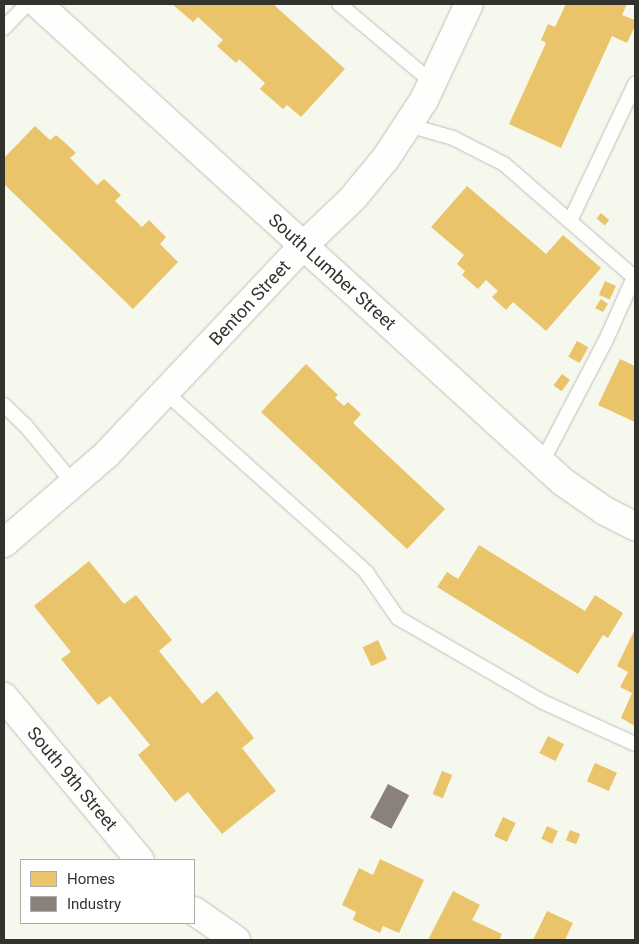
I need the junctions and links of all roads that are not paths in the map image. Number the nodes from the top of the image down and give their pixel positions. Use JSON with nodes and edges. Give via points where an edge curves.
{"nodes":[{"id":1,"x":27,"y":4,"type":"edge"},
{"id":2,"x":38,"y":4,"type":"edge"},
{"id":3,"x":339,"y":4,"type":"edge"},
{"id":4,"x":469,"y":4,"type":"edge"},
{"id":5,"x":4,"y":28,"type":"edge"},
{"id":6,"x":432,"y":82,"type":"junction"},
{"id":7,"x":635,"y":84,"type":"edge"},
{"id":8,"x":408,"y":125,"type":"junction"},
{"id":9,"x":570,"y":221,"type":"junction"},
{"id":10,"x":303,"y":246,"type":"junction"},
{"id":11,"x":635,"y":276,"type":"edge"},
{"id":12,"x":166,"y":392,"type":"junction"},
{"id":13,"x":4,"y":405,"type":"edge"},
{"id":14,"x":542,"y":462,"type":"junction"},
{"id":15,"x":74,"y":484,"type":"junction"},
{"id":16,"x":635,"y":526,"type":"edge"},
{"id":17,"x":4,"y":543,"type":"edge"},
{"id":18,"x":4,"y":697,"type":"edge"},
{"id":19,"x":635,"y":744,"type":"edge"},
{"id":20,"x":139,"y":859,"type":"edge"},
{"id":21,"x":195,"y":913,"type":"edge"},
{"id":22,"x":236,"y":940,"type":"edge"}],
"edges":[{"from":1,"to":5,"type":"lane"},
{"from":2,"to":10,"type":"street","name":"South Lumber Street"},
{"from":3,"to":6,"type":"lane"},
{"from":4,"to":6,"type":"street","name":"Benton Street"},
{"from":6,"to":8,"type":"street","name":"Benton Street"},
{"from":7,"to":9,"type":"lane"},
{"from":8,"to":9,"type":"lane","via":[[453,138],[504,164]]},
{"from":8,"to":10,"type":"street","name":"Benton Street","via":[[354,198]]},
{"from":9,"to":11,"type":"lane"},
{"from":10,"to":12,"type":"street","name":"Benton Street"},
{"from":10,"to":14,"type":"street","name":"South Lumber Street"},
{"from":11,"to":14,"type":"lane","via":[[606,340]]},
{"from":12,"to":15,"type":"street","name":"Benton Street"},
{"from":12,"to":19,"type":"lane","via":[[366,572],[398,618],[543,702]]},
{"from":13,"to":15,"type":"lane"},
{"from":14,"to":16,"type":"street","name":"South Lumber Street","via":[[563,482]]},
{"from":15,"to":17,"type":"street","name":"Benton Street"},
{"from":18,"to":20,"type":"street","name":"South 9th Street"},
{"from":21,"to":22,"type":"street"}]}
